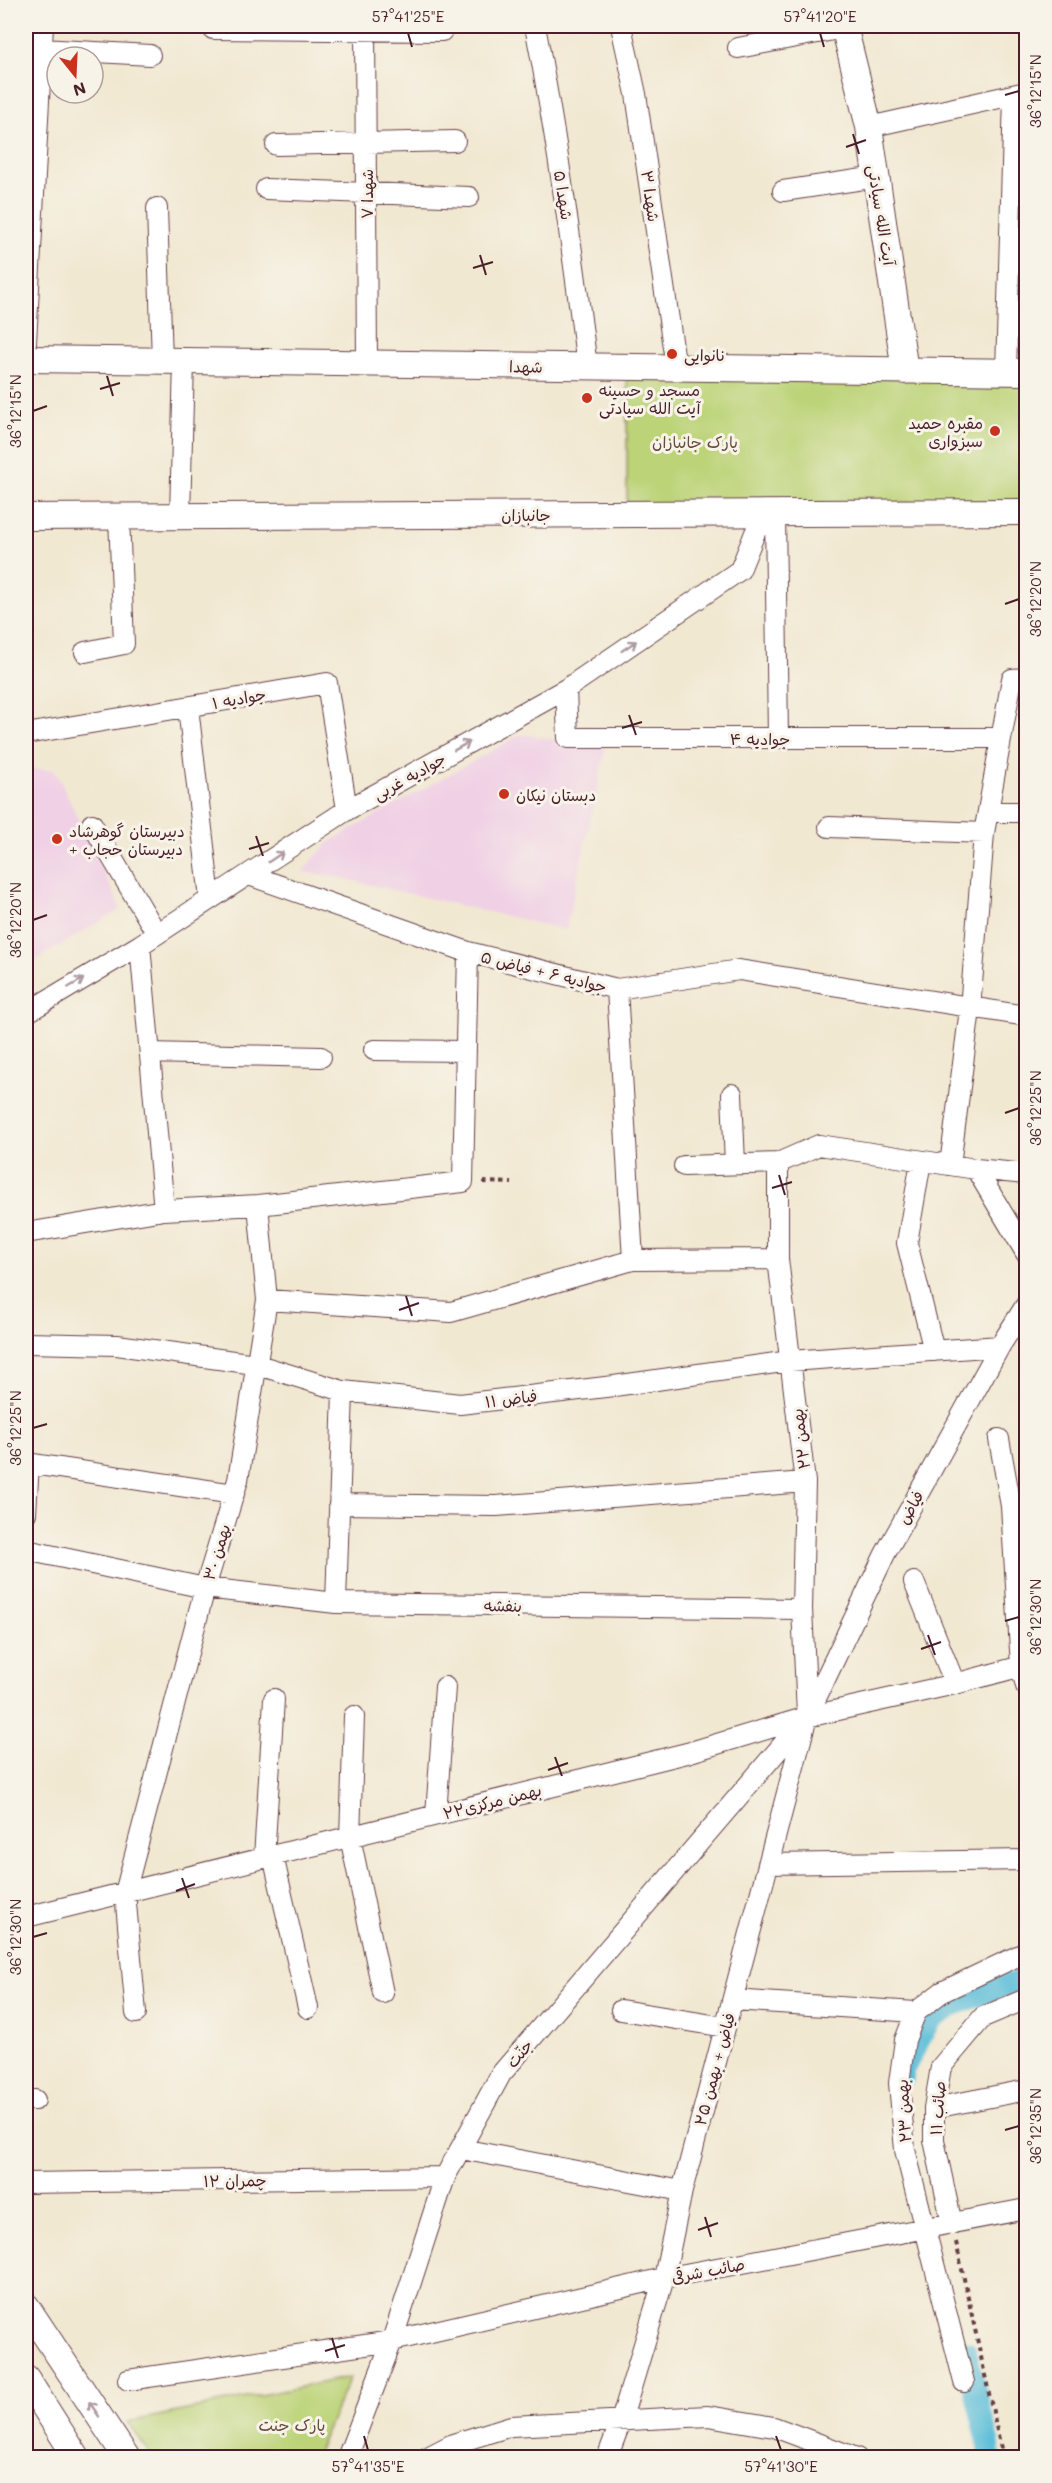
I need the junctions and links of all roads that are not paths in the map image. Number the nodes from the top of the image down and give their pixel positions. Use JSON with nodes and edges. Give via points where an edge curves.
{"nodes":[{"id":1,"x":42,"y":26,"type":"edge"},
{"id":2,"x":535,"y":26,"type":"edge"},
{"id":3,"x":621,"y":26,"type":"edge"},
{"id":4,"x":844,"y":27,"type":"edge"},
{"id":5,"x":365,"y":28,"type":"edge"},
{"id":6,"x":213,"y":29,"type":"dead end"},
{"id":7,"x":442,"y":31,"type":"dead end"},
{"id":8,"x":738,"y":48,"type":"dead end"},
{"id":9,"x":41,"y":49,"type":"junction"},
{"id":10,"x":150,"y":55,"type":"dead end"},
{"id":11,"x":1020,"y":94,"type":"edge"},
{"id":12,"x":869,"y":127,"type":"junction"},
{"id":13,"x":455,"y":141,"type":"dead end"},
{"id":14,"x":366,"y":143,"type":"junction"},
{"id":15,"x":276,"y":145,"type":"dead end"},
{"id":16,"x":30,"y":163,"type":"edge"},
{"id":17,"x":877,"y":177,"type":"junction"},
{"id":18,"x":266,"y":189,"type":"dead end"},
{"id":19,"x":783,"y":191,"type":"dead end"},
{"id":20,"x":366,"y":194,"type":"junction"},
{"id":21,"x":469,"y":197,"type":"dead end"},
{"id":22,"x":157,"y":208,"type":"dead end"},
{"id":23,"x":26,"y":343,"type":"edge"},
{"id":24,"x":26,"y":359,"type":"edge"},
{"id":25,"x":173,"y":361,"type":"junction"},
{"id":26,"x":367,"y":363,"type":"junction"},
{"id":27,"x":587,"y":366,"type":"junction"},
{"id":28,"x":676,"y":368,"type":"junction"},
{"id":29,"x":905,"y":371,"type":"junction"},
{"id":30,"x":1016,"y":372,"type":"edge"},
{"id":31,"x":1026,"y":512,"type":"edge"},
{"id":32,"x":769,"y":513,"type":"junction"},
{"id":33,"x":119,"y":516,"type":"junction"},
{"id":34,"x":180,"y":516,"type":"junction"},
{"id":35,"x":26,"y":517,"type":"edge"},
{"id":36,"x":85,"y":652,"type":"dead end"},
{"id":37,"x":1026,"y":678,"type":"edge"},
{"id":38,"x":566,"y":689,"type":"junction"},
{"id":39,"x":188,"y":706,"type":"junction"},
{"id":40,"x":26,"y":734,"type":"edge"},
{"id":41,"x":778,"y":738,"type":"junction"},
{"id":42,"x":1001,"y":738,"type":"junction"},
{"id":43,"x":347,"y":810,"type":"junction"},
{"id":44,"x":988,"y":812,"type":"junction"},
{"id":45,"x":1026,"y":812,"type":"edge"},
{"id":46,"x":92,"y":824,"type":"dead end"},
{"id":47,"x":829,"y":826,"type":"dead end"},
{"id":48,"x":984,"y":833,"type":"junction"},
{"id":49,"x":249,"y":874,"type":"junction"},
{"id":50,"x":210,"y":899,"type":"junction"},
{"id":51,"x":157,"y":934,"type":"junction"},
{"id":52,"x":140,"y":945,"type":"junction"},
{"id":53,"x":468,"y":952,"type":"junction"},
{"id":54,"x":617,"y":989,"type":"junction"},
{"id":55,"x":970,"y":1009,"type":"junction"},
{"id":56,"x":26,"y":1013,"type":"edge"},
{"id":57,"x":1026,"y":1016,"type":"edge"},
{"id":58,"x":374,"y":1050,"type":"dead end"},
{"id":59,"x":466,"y":1051,"type":"junction"},
{"id":60,"x":150,"y":1053,"type":"junction"},
{"id":61,"x":321,"y":1057,"type":"dead end"},
{"id":62,"x":732,"y":1094,"type":"dead end"},
{"id":63,"x":921,"y":1161,"type":"junction"},
{"id":64,"x":778,"y":1163,"type":"junction"},
{"id":65,"x":735,"y":1164,"type":"junction"},
{"id":66,"x":950,"y":1165,"type":"junction"},
{"id":67,"x":684,"y":1166,"type":"dead end"},
{"id":68,"x":976,"y":1169,"type":"junction"},
{"id":69,"x":1026,"y":1174,"type":"edge"},
{"id":70,"x":258,"y":1205,"type":"junction"},
{"id":71,"x":164,"y":1210,"type":"junction"},
{"id":72,"x":26,"y":1233,"type":"edge"},
{"id":73,"x":1026,"y":1253,"type":"edge"},
{"id":74,"x":778,"y":1259,"type":"junction"},
{"id":75,"x":633,"y":1260,"type":"junction"},
{"id":76,"x":267,"y":1299,"type":"junction"},
{"id":77,"x":1026,"y":1305,"type":"edge"},
{"id":78,"x":26,"y":1343,"type":"edge"},
{"id":79,"x":1000,"y":1347,"type":"junction"},
{"id":80,"x":934,"y":1351,"type":"junction"},
{"id":81,"x":790,"y":1361,"type":"junction"},
{"id":82,"x":255,"y":1364,"type":"junction"},
{"id":83,"x":343,"y":1391,"type":"junction"},
{"id":84,"x":999,"y":1439,"type":"dead end"},
{"id":85,"x":27,"y":1463,"type":"edge"},
{"id":86,"x":805,"y":1482,"type":"junction"},
{"id":87,"x":234,"y":1494,"type":"junction"},
{"id":88,"x":339,"y":1504,"type":"junction"},
{"id":89,"x":26,"y":1513,"type":"edge"},
{"id":90,"x":26,"y":1550,"type":"edge"},
{"id":91,"x":914,"y":1582,"type":"dead end"},
{"id":92,"x":205,"y":1588,"type":"junction"},
{"id":93,"x":336,"y":1603,"type":"junction"},
{"id":94,"x":802,"y":1609,"type":"junction"},
{"id":95,"x":1024,"y":1665,"type":"edge"},
{"id":96,"x":955,"y":1684,"type":"junction"},
{"id":97,"x":1026,"y":1686,"type":"edge"},
{"id":98,"x":445,"y":1687,"type":"dead end"},
{"id":99,"x":274,"y":1699,"type":"dead end"},
{"id":100,"x":354,"y":1716,"type":"dead end"},
{"id":101,"x":807,"y":1717,"type":"junction"},
{"id":102,"x":436,"y":1815,"type":"junction"},
{"id":103,"x":350,"y":1837,"type":"junction"},
{"id":104,"x":269,"y":1857,"type":"junction"},
{"id":105,"x":1026,"y":1860,"type":"edge"},
{"id":106,"x":768,"y":1864,"type":"junction"},
{"id":107,"x":125,"y":1893,"type":"junction"},
{"id":108,"x":26,"y":1917,"type":"edge"},
{"id":109,"x":1026,"y":1952,"type":"edge"},
{"id":110,"x":383,"y":1993,"type":"dead end"},
{"id":111,"x":733,"y":2000,"type":"junction"},
{"id":112,"x":1026,"y":2000,"type":"edge"},
{"id":113,"x":308,"y":2008,"type":"dead end"},
{"id":114,"x":621,"y":2010,"type":"dead end"},
{"id":115,"x":916,"y":2012,"type":"junction"},
{"id":116,"x":136,"y":2013,"type":"dead end"},
{"id":117,"x":725,"y":2027,"type":"junction"},
{"id":118,"x":1026,"y":2090,"type":"edge"},
{"id":119,"x":934,"y":2108,"type":"junction"},
{"id":120,"x":461,"y":2149,"type":"junction"},
{"id":121,"x":445,"y":2177,"type":"junction"},
{"id":122,"x":26,"y":2183,"type":"edge"},
{"id":123,"x":682,"y":2192,"type":"junction"},
{"id":124,"x":1026,"y":2209,"type":"edge"},
{"id":125,"x":952,"y":2224,"type":"junction"},
{"id":126,"x":926,"y":2228,"type":"junction"},
{"id":127,"x":664,"y":2278,"type":"junction"},
{"id":128,"x":26,"y":2306,"type":"edge"},
{"id":129,"x":392,"y":2342,"type":"junction"},
{"id":130,"x":26,"y":2378,"type":"edge"},
{"id":131,"x":128,"y":2380,"type":"dead end"},
{"id":132,"x":964,"y":2382,"type":"dead end"},
{"id":133,"x":621,"y":2421,"type":"junction"},
{"id":134,"x":77,"y":2457,"type":"edge"},
{"id":135,"x":127,"y":2457,"type":"edge"},
{"id":136,"x":347,"y":2457,"type":"edge"},
{"id":137,"x":426,"y":2457,"type":"edge"},
{"id":138,"x":608,"y":2457,"type":"edge"},
{"id":139,"x":857,"y":2457,"type":"edge"}],
"edges":[{"from":1,"to":9,"type":"street"},
{"from":2,"to":27,"type":"street","name":"شهدا ۵","via":[[549,96]]},
{"from":3,"to":28,"type":"street","name":"شهدا ۳","via":[[636,94]]},
{"from":4,"to":8,"type":"street"},
{"from":4,"to":12,"type":"main road","name":"آیت الله سیادتی"},
{"from":5,"to":6,"type":"street"},
{"from":5,"to":7,"type":"street"},
{"from":5,"to":14,"type":"street","name":"شهدا ۷"},
{"from":9,"to":10,"type":"street"},
{"from":9,"to":16,"type":"street"},
{"from":11,"to":12,"type":"street"},
{"from":11,"to":30,"type":"street"},
{"from":12,"to":17,"type":"main road","name":"آیت الله سیادتی"},
{"from":13,"to":14,"type":"street"},
{"from":14,"to":15,"type":"street"},
{"from":14,"to":20,"type":"street","name":"شهدا ۷"},
{"from":16,"to":23,"type":"street"},
{"from":17,"to":19,"type":"street"},
{"from":17,"to":29,"type":"main road","name":"آیت الله سیادتی"},
{"from":18,"to":20,"type":"street"},
{"from":20,"to":21,"type":"street"},
{"from":20,"to":26,"type":"street","name":"شهدا ۷"},
{"from":22,"to":25,"type":"street"},
{"from":24,"to":25,"type":"main road","name":"شهدا"},
{"from":25,"to":26,"type":"main road","name":"شهدا"},
{"from":25,"to":34,"type":"street"},
{"from":26,"to":27,"type":"main road","name":"شهدا"},
{"from":27,"to":28,"type":"main road","name":"شهدا"},
{"from":28,"to":29,"type":"main road","name":"شهدا"},
{"from":29,"to":30,"type":"main road","name":"شهدا"},
{"from":31,"to":32,"type":"main road","name":"جانبازان"},
{"from":32,"to":34,"type":"main road","name":"جانبازان"},
{"from":38,"to":32,"type":"street","name":"جوادیه غربی","one_way":true,"via":[[740,570]]},
{"from":32,"to":41,"type":"street"},
{"from":33,"to":34,"type":"main road","name":"جانبازان"},
{"from":33,"to":35,"type":"main road","name":"جانبازان"},
{"from":33,"to":36,"type":"street","via":[[124,644]]},
{"from":37,"to":42,"type":"street","via":[[1012,679]]},
{"from":38,"to":41,"type":"street","name":"جوادیه ۴","via":[[568,738]]},
{"from":43,"to":38,"type":"street","name":"جوادیه غربی","one_way":true},
{"from":39,"to":40,"type":"street","name":"جوادیه ۱"},
{"from":39,"to":43,"type":"street","name":"جوادیه ۱","via":[[327,683]]},
{"from":39,"to":50,"type":"street"},
{"from":41,"to":42,"type":"street","name":"جوادیه ۴"},
{"from":42,"to":44,"type":"street"},
{"from":49,"to":43,"type":"street","name":"جوادیه غربی","one_way":true},
{"from":44,"to":45,"type":"street"},
{"from":44,"to":48,"type":"street"},
{"from":46,"to":51,"type":"street"},
{"from":47,"to":48,"type":"street"},
{"from":48,"to":55,"type":"street"},
{"from":49,"to":50,"type":"street","name":"جوادیه غربی"},
{"from":49,"to":53,"type":"street","name":"جوادیه ۶ + فیاض ۵"},
{"from":50,"to":51,"type":"street","name":"جوادیه غربی"},
{"from":51,"to":52,"type":"street","name":"جوادیه غربی"},
{"from":56,"to":52,"type":"street","name":"جوادیه غربی","one_way":true},
{"from":52,"to":60,"type":"street"},
{"from":53,"to":54,"type":"street","name":"جوادیه ۶ + فیاض ۵"},
{"from":53,"to":59,"type":"street"},
{"from":54,"to":55,"type":"street","name":"جوادیه ۶ + فیاض ۵","via":[[739,970]]},
{"from":54,"to":75,"type":"street"},
{"from":55,"to":57,"type":"street","name":"جوادیه ۶ + فیاض ۵"},
{"from":55,"to":66,"type":"street"},
{"from":58,"to":59,"type":"street"},
{"from":59,"to":70,"type":"street","via":[[463,1182]]},
{"from":60,"to":61,"type":"street"},
{"from":60,"to":71,"type":"street"},
{"from":62,"to":65,"type":"street"},
{"from":63,"to":64,"type":"street","via":[[819,1145]]},
{"from":63,"to":66,"type":"street"},
{"from":63,"to":80,"type":"street","via":[[908,1243]]},
{"from":64,"to":65,"type":"street"},
{"from":64,"to":74,"type":"street","name":"بهمن ۲۲"},
{"from":65,"to":67,"type":"street"},
{"from":66,"to":68,"type":"street"},
{"from":68,"to":69,"type":"street"},
{"from":68,"to":73,"type":"street"},
{"from":70,"to":71,"type":"street"},
{"from":70,"to":76,"type":"street","name":"بهمن ۳۰"},
{"from":71,"to":72,"type":"street"},
{"from":74,"to":75,"type":"street"},
{"from":74,"to":81,"type":"street","name":"بهمن ۲۲"},
{"from":75,"to":76,"type":"street","via":[[451,1312]]},
{"from":76,"to":82,"type":"street","name":"بهمن ۳۰"},
{"from":77,"to":79,"type":"street","name":"فیاض"},
{"from":78,"to":82,"type":"street","name":"فیاض ۱۱","via":[[117,1345]]},
{"from":79,"to":80,"type":"street","name":"فیاض ۱۱"},
{"from":79,"to":101,"type":"street","name":"فیاض","via":[[885,1554]]},
{"from":80,"to":81,"type":"street","name":"فیاض ۱۱"},
{"from":81,"to":83,"type":"street","name":"فیاض ۱۱","via":[[460,1404]]},
{"from":81,"to":86,"type":"street","name":"بهمن ۲۲"},
{"from":82,"to":83,"type":"street","name":"فیاض ۱۱"},
{"from":82,"to":87,"type":"street","name":"بهمن ۳۰"},
{"from":83,"to":88,"type":"street"},
{"from":84,"to":95,"type":"street","via":[[1011,1506]]},
{"from":85,"to":87,"type":"street"},
{"from":85,"to":89,"type":"street"},
{"from":86,"to":88,"type":"street","via":[[496,1506]]},
{"from":86,"to":94,"type":"street","name":"بهمن ۲۲"},
{"from":87,"to":92,"type":"street","name":"بهمن ۳۰"},
{"from":88,"to":93,"type":"street"},
{"from":90,"to":92,"type":"street","name":"بنفشه"},
{"from":91,"to":96,"type":"street"},
{"from":92,"to":93,"type":"street","name":"بنفشه"},
{"from":92,"to":107,"type":"street","name":"بهمن ۳۰"},
{"from":93,"to":94,"type":"street","name":"بنفشه"},
{"from":94,"to":101,"type":"street","name":"بهمن ۲۲"},
{"from":95,"to":96,"type":"street","name":"۲۲بهمن مرکزی"},
{"from":95,"to":97,"type":"street"},
{"from":96,"to":101,"type":"street","name":"۲۲بهمن مرکزی"},
{"from":98,"to":102,"type":"street"},
{"from":99,"to":104,"type":"street"},
{"from":100,"to":103,"type":"street"},
{"from":101,"to":102,"type":"street","name":"۲۲بهمن مرکزی","via":[[687,1753]]},
{"from":101,"to":106,"type":"street","name":"فیاض + بهمن ۲۵"},
{"from":101,"to":120,"type":"street","name":"جنّت","via":[[501,2074]]},
{"from":102,"to":103,"type":"street","name":"۲۲بهمن مرکزی"},
{"from":103,"to":104,"type":"street","name":"۲۲بهمن مرکزی"},
{"from":103,"to":110,"type":"street"},
{"from":104,"to":107,"type":"street","name":"۲۲بهمن مرکزی"},
{"from":104,"to":113,"type":"street"},
{"from":105,"to":106,"type":"street"},
{"from":106,"to":111,"type":"street","name":"فیاض + بهمن ۲۵"},
{"from":107,"to":108,"type":"street","name":"۲۲بهمن مرکزی"},
{"from":107,"to":116,"type":"street","name":"بهمن ۳۰"},
{"from":109,"to":115,"type":"street","via":[[942,1992]]},
{"from":111,"to":115,"type":"street"},
{"from":111,"to":117,"type":"street","name":"فیاض + بهمن ۲۵"},
{"from":112,"to":119,"type":"street","name":"صائب ۱۱","via":[[983,2018],[941,2067]]},
{"from":114,"to":117,"type":"street"},
{"from":115,"to":126,"type":"street","name":"بهمن ۲۳","via":[[905,2040],[899,2083],[900,2116]]},
{"from":117,"to":123,"type":"street","name":"فیاض + بهمن ۲۵"},
{"from":118,"to":119,"type":"street"},
{"from":119,"to":125,"type":"street","name":"صائب ۱۱","via":[[934,2140]]},
{"from":120,"to":121,"type":"street","name":"جنّت"},
{"from":120,"to":123,"type":"street"},
{"from":121,"to":122,"type":"street","name":"چمران ۱۲"},
{"from":121,"to":129,"type":"street","name":"جنّت"},
{"from":123,"to":127,"type":"street","name":"فیاض + بهمن ۲۵"},
{"from":124,"to":125,"type":"street","name":"صائب شرقی"},
{"from":125,"to":126,"type":"street","name":"صائب شرقی"},
{"from":126,"to":127,"type":"street","name":"صائب شرقی"},
{"from":126,"to":132,"type":"street","name":"بهمن ۲۳"},
{"from":127,"to":129,"type":"street","name":"صائب شرقی"},
{"from":127,"to":133,"type":"street","name":"فیاض + بهمن ۲۵"},
{"from":135,"to":128,"type":"main road","one_way":true},
{"from":129,"to":131,"type":"street","name":"صائب شرقی"},
{"from":129,"to":136,"type":"street","name":"جنّت"},
{"from":130,"to":134,"type":"main road"},
{"from":133,"to":137,"type":"street","via":[[511,2426]]},
{"from":133,"to":138,"type":"street"},
{"from":133,"to":139,"type":"street","via":[[708,2416],[774,2427]]}]}
